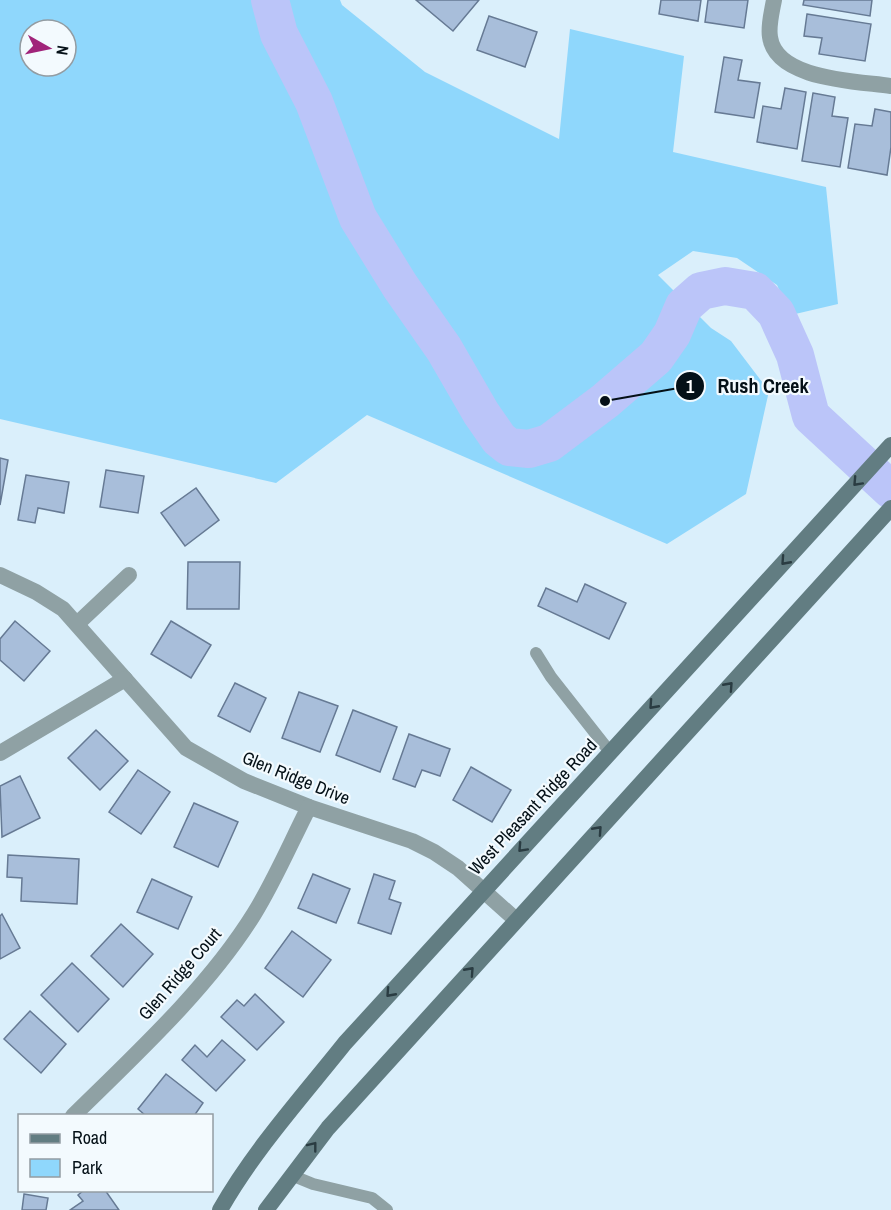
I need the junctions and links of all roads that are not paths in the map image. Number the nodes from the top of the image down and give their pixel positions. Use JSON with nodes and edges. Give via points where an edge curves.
{"nodes":[{"id":1,"x":774,"y":0,"type":"edge"},
{"id":2,"x":891,"y":86,"type":"edge"},
{"id":3,"x":890,"y":446,"type":"edge"},
{"id":4,"x":891,"y":508,"type":"edge"},
{"id":5,"x":0,"y":575,"type":"edge"},
{"id":6,"x":129,"y":575,"type":"dead end"},
{"id":7,"x":76,"y":624,"type":"junction"},
{"id":8,"x":536,"y":653,"type":"dead end"},
{"id":9,"x":125,"y":679,"type":"junction"},
{"id":10,"x":610,"y":752,"type":"junction"},
{"id":11,"x":0,"y":753,"type":"edge"},
{"id":12,"x":309,"y":807,"type":"junction"},
{"id":13,"x":483,"y":890,"type":"junction"},
{"id":14,"x":516,"y":920,"type":"junction"},
{"id":15,"x":75,"y":1114,"type":"edge"},
{"id":16,"x":291,"y":1175,"type":"junction"},
{"id":17,"x":220,"y":1210,"type":"edge"},
{"id":18,"x":266,"y":1210,"type":"edge"},
{"id":19,"x":387,"y":1210,"type":"edge"}],
"edges":[{"from":1,"to":2,"type":"street","via":[[769,36],[774,52],[786,63],[804,72]]},
{"from":3,"to":10,"type":"main road","name":"West Pleasant Ridge Road","one_way":true},
{"from":14,"to":4,"type":"main road","one_way":true},
{"from":5,"to":7,"type":"street","name":"Glen Ridge Drive","via":[[54,603]]},
{"from":6,"to":7,"type":"street"},
{"from":7,"to":9,"type":"street","name":"Glen Ridge Drive"},
{"from":8,"to":10,"type":"lane","via":[[550,677]]},
{"from":9,"to":11,"type":"street"},
{"from":9,"to":12,"type":"street","name":"Glen Ridge Drive","via":[[186,748],[244,781]]},
{"from":10,"to":13,"type":"main road","name":"West Pleasant Ridge Road","one_way":true},
{"from":12,"to":13,"type":"street","name":"Glen Ridge Drive","via":[[412,841],[458,868]]},
{"from":12,"to":15,"type":"street","name":"Glen Ridge Court","via":[[255,913],[220,962],[126,1065]]},
{"from":13,"to":14,"type":"street","name":"Glen Ridge Drive"},
{"from":13,"to":17,"type":"main road","name":"West Pleasant Ridge Road","one_way":true,"via":[[345,1043]]},
{"from":16,"to":14,"type":"main road","one_way":true,"via":[[328,1128]]},
{"from":16,"to":18,"type":"main road"},
{"from":16,"to":19,"type":"lane","via":[[372,1198]]}]}
